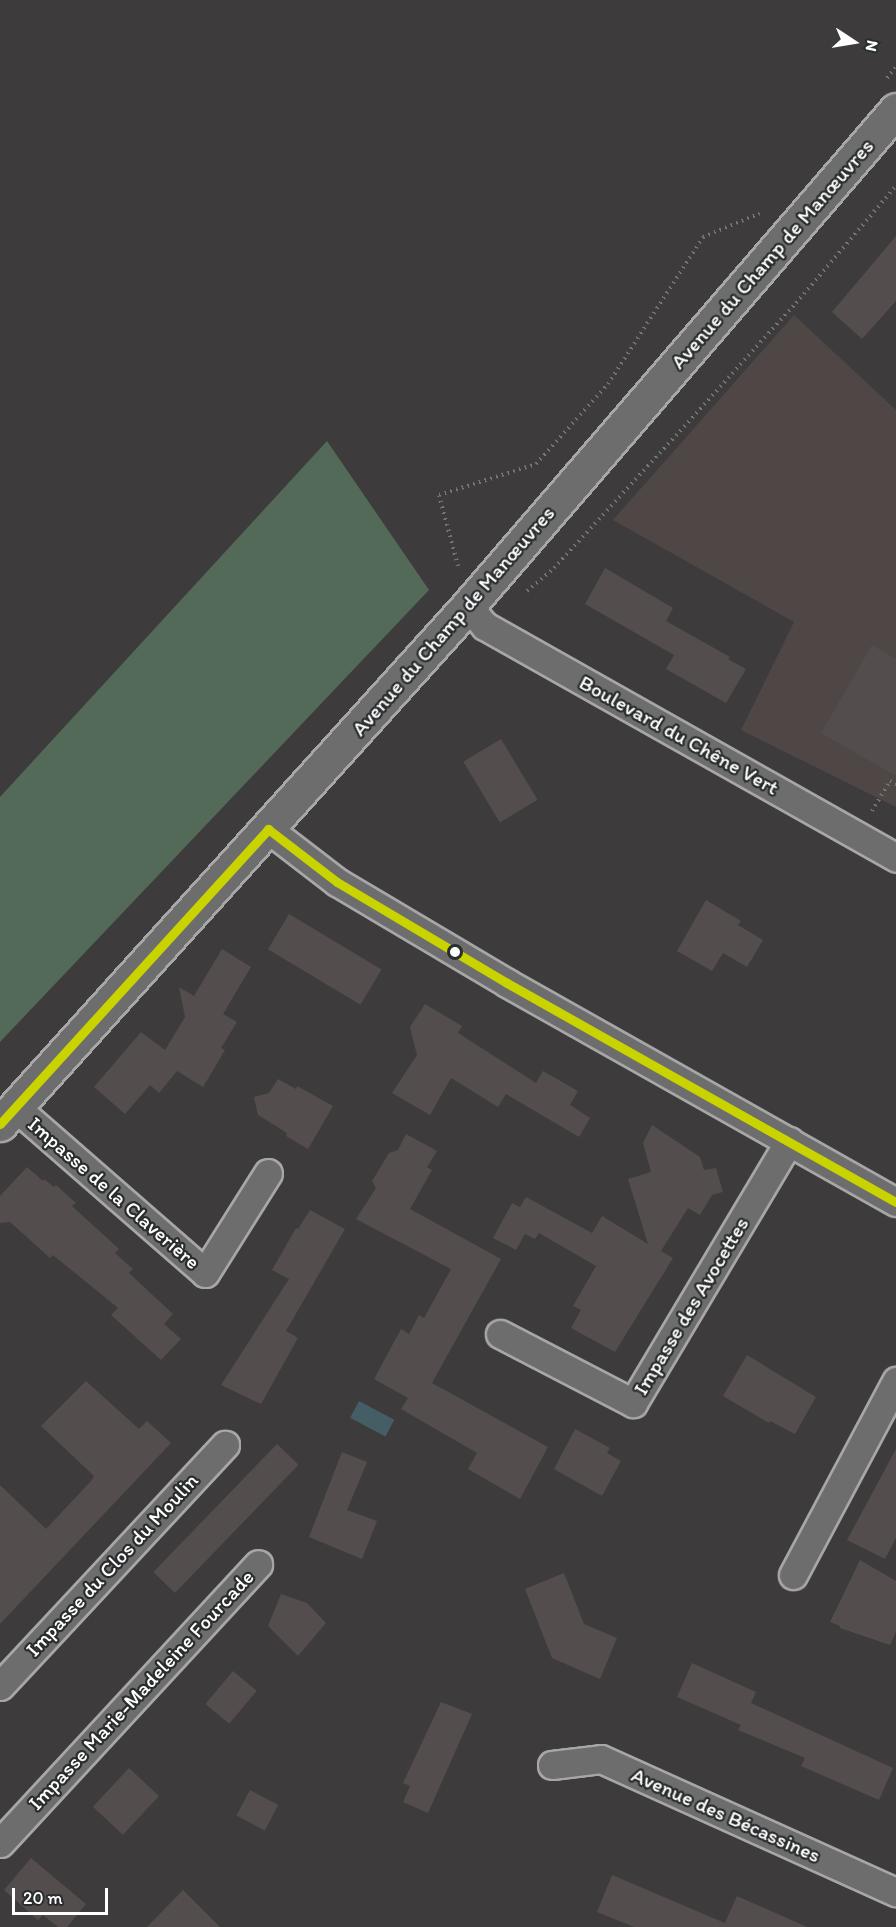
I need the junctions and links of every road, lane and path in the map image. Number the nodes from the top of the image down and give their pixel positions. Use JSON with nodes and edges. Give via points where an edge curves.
{"nodes":[{"id":1,"x":896,"y":67,"type":"edge"},
{"id":2,"x":889,"y":97,"type":"edge"},
{"id":3,"x":896,"y":186,"type":"edge"},
{"id":4,"x":767,"y":210,"type":"dead end"},
{"id":5,"x":477,"y":616,"type":"junction"},
{"id":6,"x":896,"y":784,"type":"edge"},
{"id":7,"x":268,"y":829,"type":"junction"},
{"id":8,"x":857,"y":836,"type":"junction"},
{"id":9,"x":896,"y":858,"type":"edge"},
{"id":10,"x":7,"y":1115,"type":"edge"},
{"id":11,"x":789,"y":1141,"type":"junction"},
{"id":12,"x":268,"y":1173,"type":"dead end"},
{"id":13,"x":896,"y":1202,"type":"edge"},
{"id":14,"x":500,"y":1334,"type":"dead end"},
{"id":15,"x":896,"y":1381,"type":"edge"},
{"id":16,"x":225,"y":1444,"type":"dead end"},
{"id":17,"x":258,"y":1564,"type":"dead end"},
{"id":18,"x":793,"y":1575,"type":"dead end"},
{"id":19,"x":0,"y":1686,"type":"edge"},
{"id":20,"x":552,"y":1765,"type":"dead end"},
{"id":21,"x":0,"y":1844,"type":"edge"},
{"id":22,"x":896,"y":1892,"type":"edge"}],
"edges":[{"from":1,"to":2,"type":"path"},
{"from":2,"to":5,"type":"street","name":"Avenue du Champ de Manœuvres"},
{"from":3,"to":5,"type":"path","via":[[796,303],[554,568]]},
{"from":4,"to":5,"type":"path","via":[[703,237],[608,384],[536,464],[439,495]]},
{"from":5,"to":7,"type":"street","name":"Avenue du Champ de Manœuvres"},
{"from":5,"to":8,"type":"street","name":"Boulevard du Chêne Vert"},
{"from":6,"to":8,"type":"path","via":[[890,781]]},
{"from":7,"to":10,"type":"street","name":"Avenue du Champ de Manœuvres"},
{"from":7,"to":11,"type":"street","via":[[337,882],[507,983]]},
{"from":8,"to":9,"type":"street","name":"Boulevard du Chêne Vert"},
{"from":10,"to":12,"type":"street","name":"Impasse de la Claverière","via":[[205,1273]]},
{"from":11,"to":13,"type":"street"},
{"from":11,"to":14,"type":"street","name":"Impasse des Avocettes","via":[[633,1403]]},
{"from":15,"to":18,"type":"street"},
{"from":16,"to":19,"type":"street","name":"Impasse du Clos du Moulin"},
{"from":17,"to":21,"type":"street","name":"Impasse Marie-Madeleine Fourcade"},
{"from":20,"to":22,"type":"street","name":"Avenue des Bécassines","via":[[601,1759]]}]}
